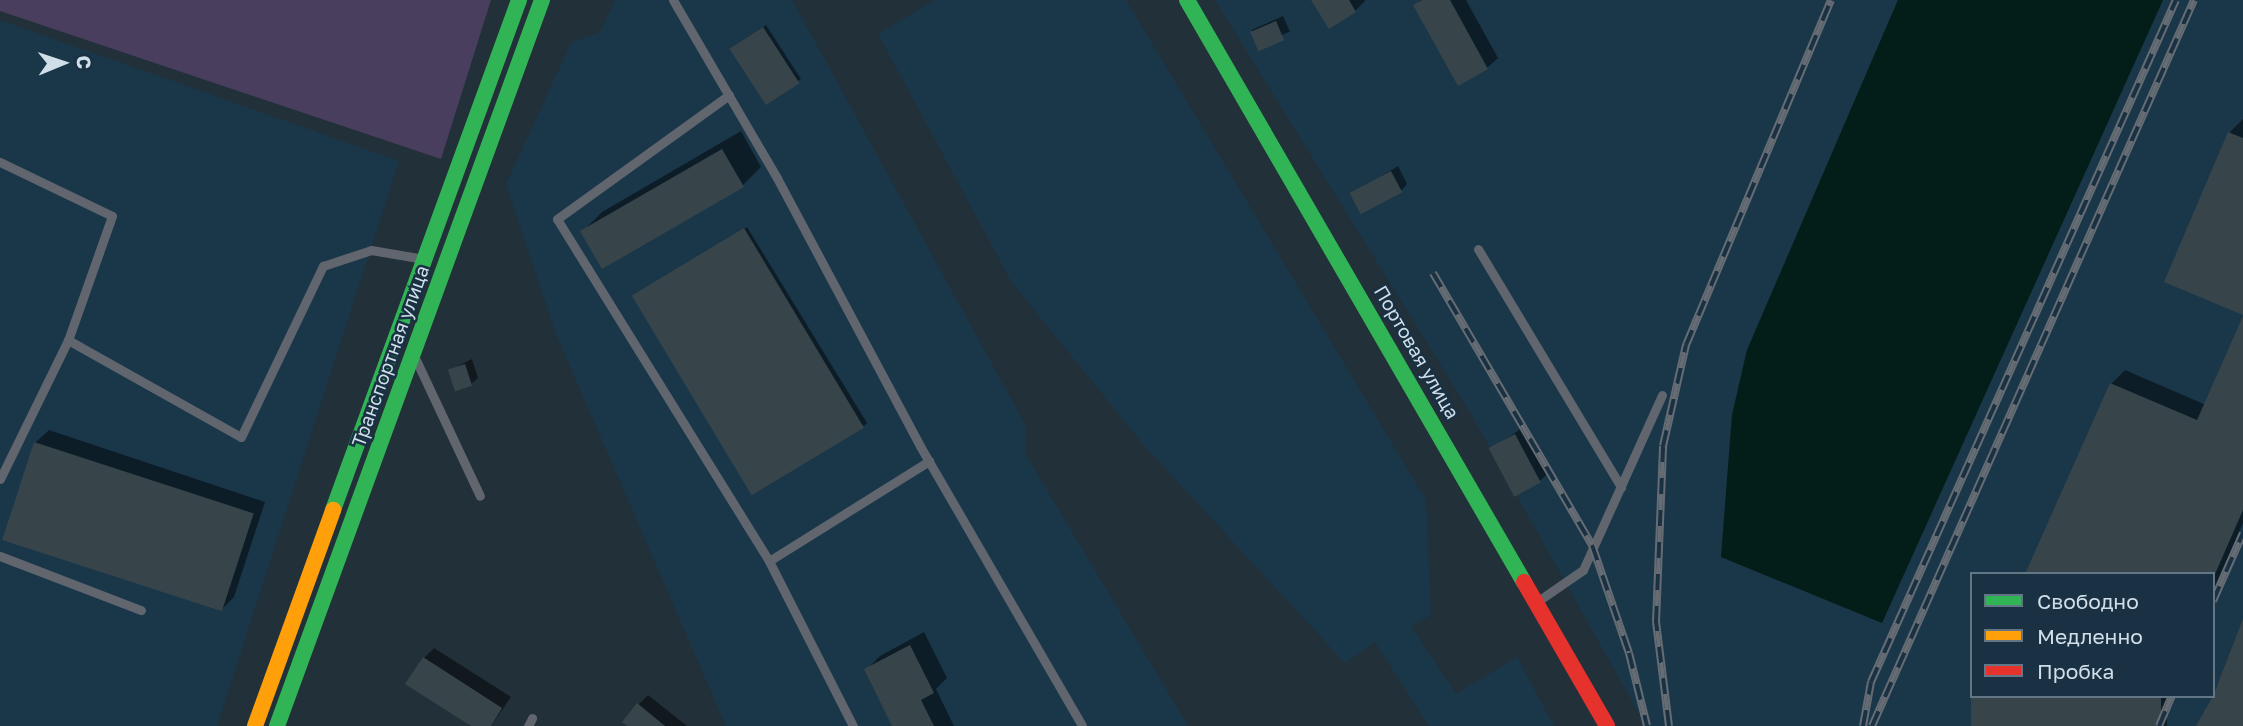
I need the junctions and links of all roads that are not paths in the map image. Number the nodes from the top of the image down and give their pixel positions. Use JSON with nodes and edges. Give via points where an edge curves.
{"nodes":[{"id":1,"x":519,"y":0,"type":"edge"},
{"id":2,"x":542,"y":0,"type":"edge"},
{"id":3,"x":673,"y":0,"type":"edge"},
{"id":4,"x":1187,"y":0,"type":"edge"},
{"id":5,"x":729,"y":95,"type":"junction"},
{"id":6,"x":0,"y":162,"type":"edge"},
{"id":7,"x":1478,"y":249,"type":"dead end"},
{"id":8,"x":426,"y":259,"type":"junction"},
{"id":9,"x":68,"y":340,"type":"junction"},
{"id":10,"x":396,"y":345,"type":"junction"},
{"id":11,"x":413,"y":354,"type":"junction"},
{"id":12,"x":1662,"y":395,"type":"dead end"},
{"id":13,"x":929,"y":461,"type":"junction"},
{"id":14,"x":0,"y":479,"type":"edge"},
{"id":15,"x":1621,"y":486,"type":"junction"},
{"id":16,"x":480,"y":496,"type":"dead end"},
{"id":17,"x":0,"y":556,"type":"edge"},
{"id":18,"x":769,"y":561,"type":"junction"},
{"id":19,"x":1536,"y":602,"type":"junction"},
{"id":20,"x":141,"y":610,"type":"dead end"},
{"id":21,"x":255,"y":726,"type":"edge"},
{"id":22,"x":277,"y":726,"type":"edge"},
{"id":23,"x":853,"y":726,"type":"edge"},
{"id":24,"x":1082,"y":726,"type":"edge"},
{"id":25,"x":1607,"y":726,"type":"edge"}],
"edges":[{"from":1,"to":8,"type":"main road","name":"Транспортная улица"},
{"from":2,"to":11,"type":"main road","name":"Транспортная улица"},
{"from":3,"to":5,"type":"lane"},
{"from":4,"to":19,"type":"main road","name":"Портовая улица"},
{"from":5,"to":13,"type":"lane"},
{"from":5,"to":18,"type":"lane","via":[[557,219]]},
{"from":6,"to":9,"type":"lane","via":[[111,216]]},
{"from":7,"to":15,"type":"lane"},
{"from":8,"to":9,"type":"lane","via":[[371,250],[323,266],[242,437]]},
{"from":8,"to":10,"type":"main road","name":"Транспортная улица"},
{"from":9,"to":14,"type":"lane"},
{"from":10,"to":11,"type":"lane"},
{"from":10,"to":21,"type":"main road","name":"Транспортная улица"},
{"from":11,"to":16,"type":"lane"},
{"from":11,"to":22,"type":"main road","name":"Транспортная улица"},
{"from":12,"to":15,"type":"lane"},
{"from":13,"to":18,"type":"lane"},
{"from":13,"to":24,"type":"lane"},
{"from":15,"to":19,"type":"lane","via":[[1583,570]]},
{"from":17,"to":20,"type":"lane"},
{"from":18,"to":23,"type":"lane"},
{"from":19,"to":25,"type":"main road","name":"Портовая улица"}]}
